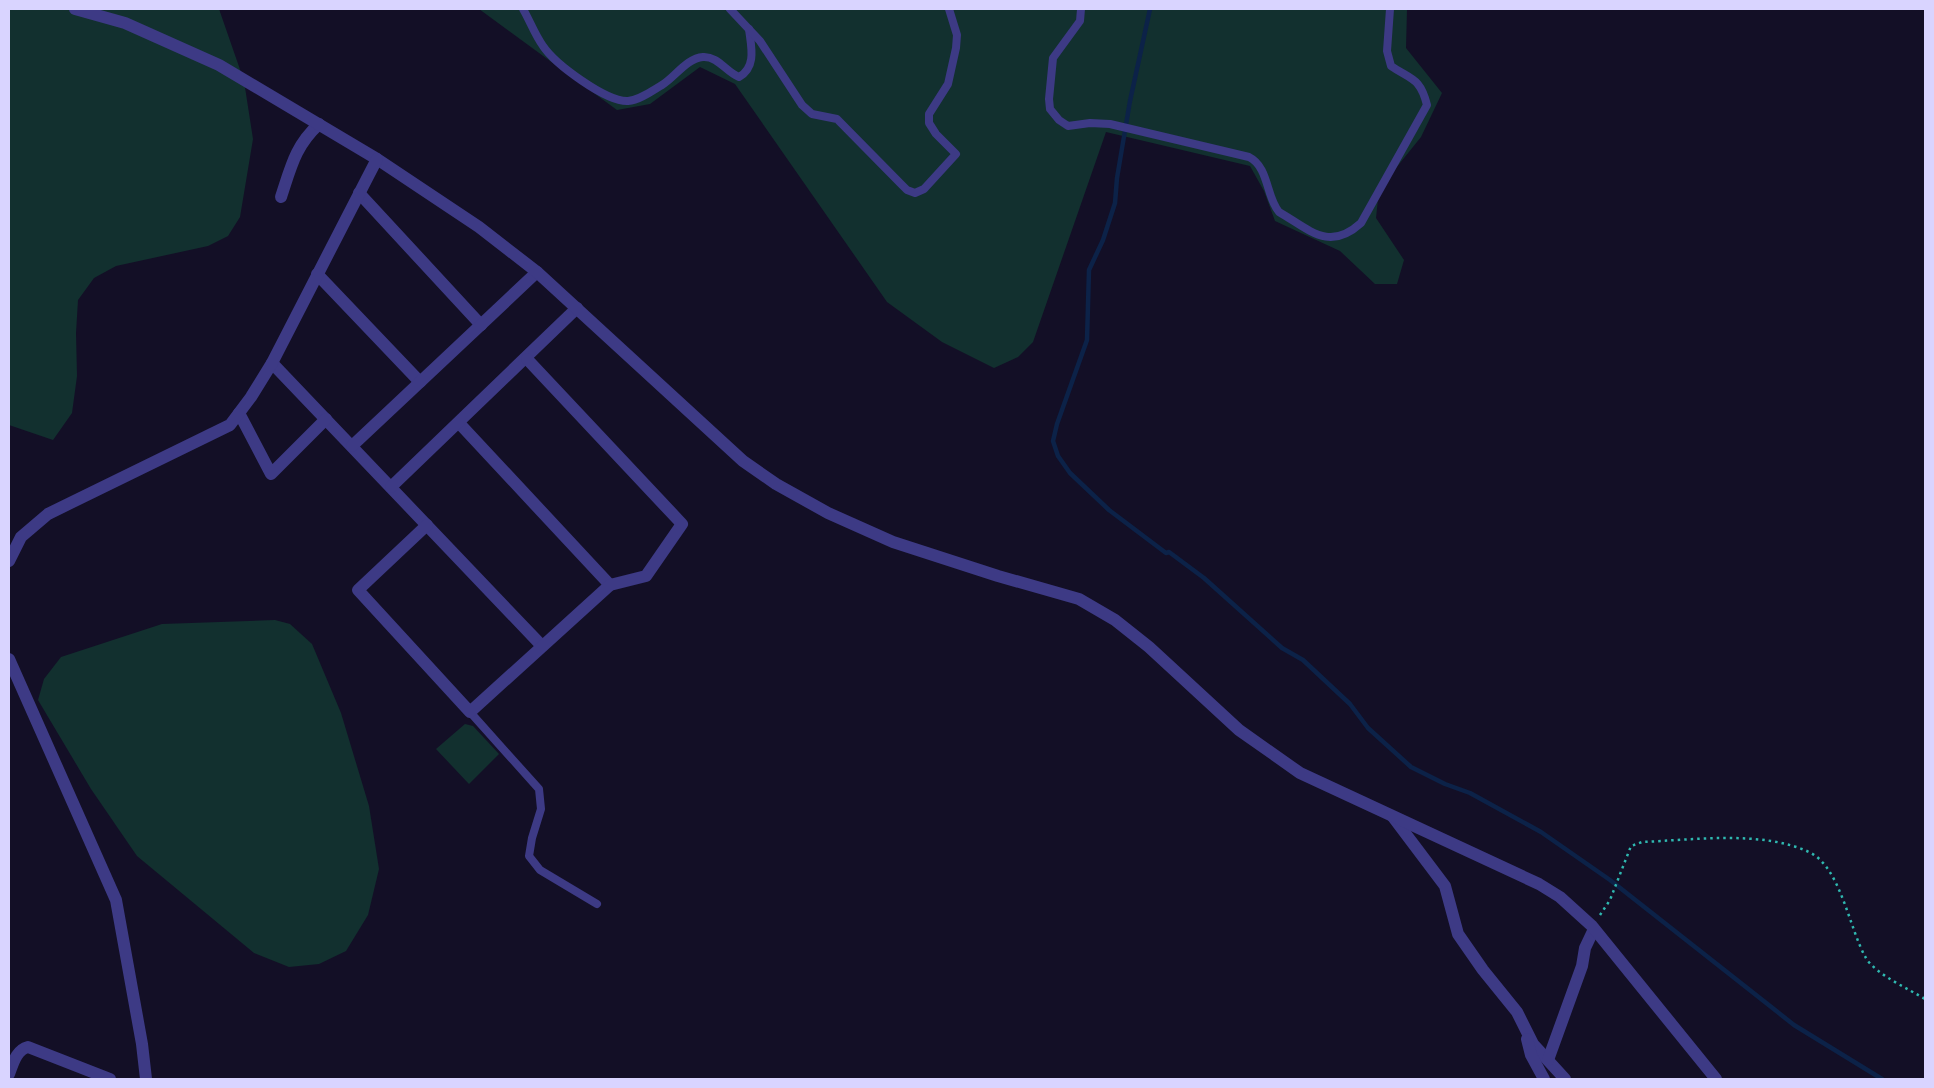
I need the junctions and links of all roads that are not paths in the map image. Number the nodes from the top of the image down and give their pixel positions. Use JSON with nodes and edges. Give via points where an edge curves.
{"nodes":[{"id":1,"x":75,"y":9,"type":"edge"},
{"id":2,"x":523,"y":9,"type":"edge"},
{"id":3,"x":730,"y":9,"type":"edge"},
{"id":4,"x":950,"y":9,"type":"edge"},
{"id":5,"x":1081,"y":9,"type":"edge"},
{"id":6,"x":1390,"y":9,"type":"edge"},
{"id":7,"x":749,"y":29,"type":"junction"},
{"id":8,"x":319,"y":124,"type":"junction"},
{"id":9,"x":377,"y":159,"type":"junction"},
{"id":10,"x":359,"y":193,"type":"junction"},
{"id":11,"x":281,"y":197,"type":"dead end"},
{"id":12,"x":537,"y":272,"type":"junction"},
{"id":13,"x":318,"y":274,"type":"junction"},
{"id":14,"x":577,"y":308,"type":"junction"},
{"id":15,"x":481,"y":325,"type":"junction"},
{"id":16,"x":527,"y":359,"type":"junction"},
{"id":17,"x":272,"y":363,"type":"junction"},
{"id":18,"x":420,"y":382,"type":"junction"},
{"id":19,"x":239,"y":413,"type":"junction"},
{"id":20,"x":326,"y":419,"type":"junction"},
{"id":21,"x":459,"y":423,"type":"junction"},
{"id":22,"x":352,"y":446,"type":"junction"},
{"id":23,"x":391,"y":487,"type":"junction"},
{"id":24,"x":427,"y":525,"type":"junction"},
{"id":25,"x":9,"y":561,"type":"edge"},
{"id":26,"x":610,"y":585,"type":"junction"},
{"id":27,"x":542,"y":646,"type":"junction"},
{"id":28,"x":9,"y":659,"type":"edge"},
{"id":29,"x":470,"y":712,"type":"junction"},
{"id":30,"x":1393,"y":817,"type":"junction"},
{"id":31,"x":597,"y":904,"type":"dead end"},
{"id":32,"x":1593,"y":928,"type":"junction"},
{"id":33,"x":1524,"y":1026,"type":"junction"},
{"id":34,"x":1548,"y":1060,"type":"junction"},
{"id":35,"x":9,"y":1074,"type":"edge"},
{"id":36,"x":110,"y":1079,"type":"edge"},
{"id":37,"x":146,"y":1079,"type":"edge"},
{"id":38,"x":1544,"y":1079,"type":"edge"},
{"id":39,"x":1565,"y":1079,"type":"edge"},
{"id":40,"x":1716,"y":1079,"type":"edge"}],
"edges":[{"from":1,"to":8,"type":"street","via":[[125,23],[219,65]]},
{"from":2,"to":7,"type":"lane","via":[[543,47],[563,66],[615,100],[629,101],[642,97],[694,60],[704,57],[720,63],[734,76],[745,74],[750,67]]},
{"from":3,"to":7,"type":"lane"},
{"from":4,"to":7,"type":"lane","via":[[957,35],[956,48],[948,84],[929,114],[929,123],[956,154],[924,189],[915,193],[907,190],[838,119],[812,114],[802,105]]},
{"from":5,"to":6,"type":"lane","via":[[1080,21],[1052,58],[1049,99],[1050,109],[1058,120],[1068,126],[1110,124],[1255,160],[1279,212],[1324,238],[1333,239],[1350,234],[1361,224],[1427,105],[1419,83],[1391,66],[1387,51]]},
{"from":8,"to":9,"type":"street"},
{"from":8,"to":11,"type":"street","via":[[303,139]]},
{"from":9,"to":10,"type":"street"},
{"from":9,"to":12,"type":"street","via":[[479,227]]},
{"from":10,"to":13,"type":"street"},
{"from":10,"to":15,"type":"street"},
{"from":12,"to":14,"type":"street"},
{"from":12,"to":15,"type":"street"},
{"from":13,"to":17,"type":"street"},
{"from":13,"to":18,"type":"street"},
{"from":14,"to":16,"type":"street"},
{"from":14,"to":30,"type":"street","via":[[723,444],[776,484],[828,513],[893,542],[1079,599],[1115,620],[1149,647],[1228,720],[1266,750],[1300,772]]},
{"from":15,"to":18,"type":"street"},
{"from":16,"to":21,"type":"street"},
{"from":16,"to":26,"type":"street","via":[[682,524],[646,576]]},
{"from":17,"to":19,"type":"street"},
{"from":17,"to":20,"type":"street"},
{"from":18,"to":22,"type":"street"},
{"from":19,"to":20,"type":"street","via":[[271,474]]},
{"from":19,"to":25,"type":"street","via":[[230,424],[48,514],[22,537]]},
{"from":20,"to":22,"type":"street"},
{"from":21,"to":23,"type":"street"},
{"from":21,"to":26,"type":"street"},
{"from":22,"to":23,"type":"street"},
{"from":23,"to":24,"type":"street"},
{"from":24,"to":27,"type":"street"},
{"from":24,"to":29,"type":"street","via":[[358,590]]},
{"from":26,"to":27,"type":"street"},
{"from":27,"to":29,"type":"street"},
{"from":28,"to":37,"type":"street","via":[[116,900]]},
{"from":29,"to":31,"type":"lane","via":[[539,789],[541,809],[529,856],[540,870]]},
{"from":30,"to":32,"type":"street","via":[[1539,884],[1560,897]]},
{"from":30,"to":33,"type":"street","via":[[1445,886],[1458,934]]},
{"from":32,"to":34,"type":"street"},
{"from":32,"to":40,"type":"street"},
{"from":33,"to":34,"type":"street"},
{"from":33,"to":38,"type":"street","via":[[1531,1055]]},
{"from":34,"to":39,"type":"street"},
{"from":35,"to":36,"type":"street","via":[[18,1054],[28,1048]]}]}
